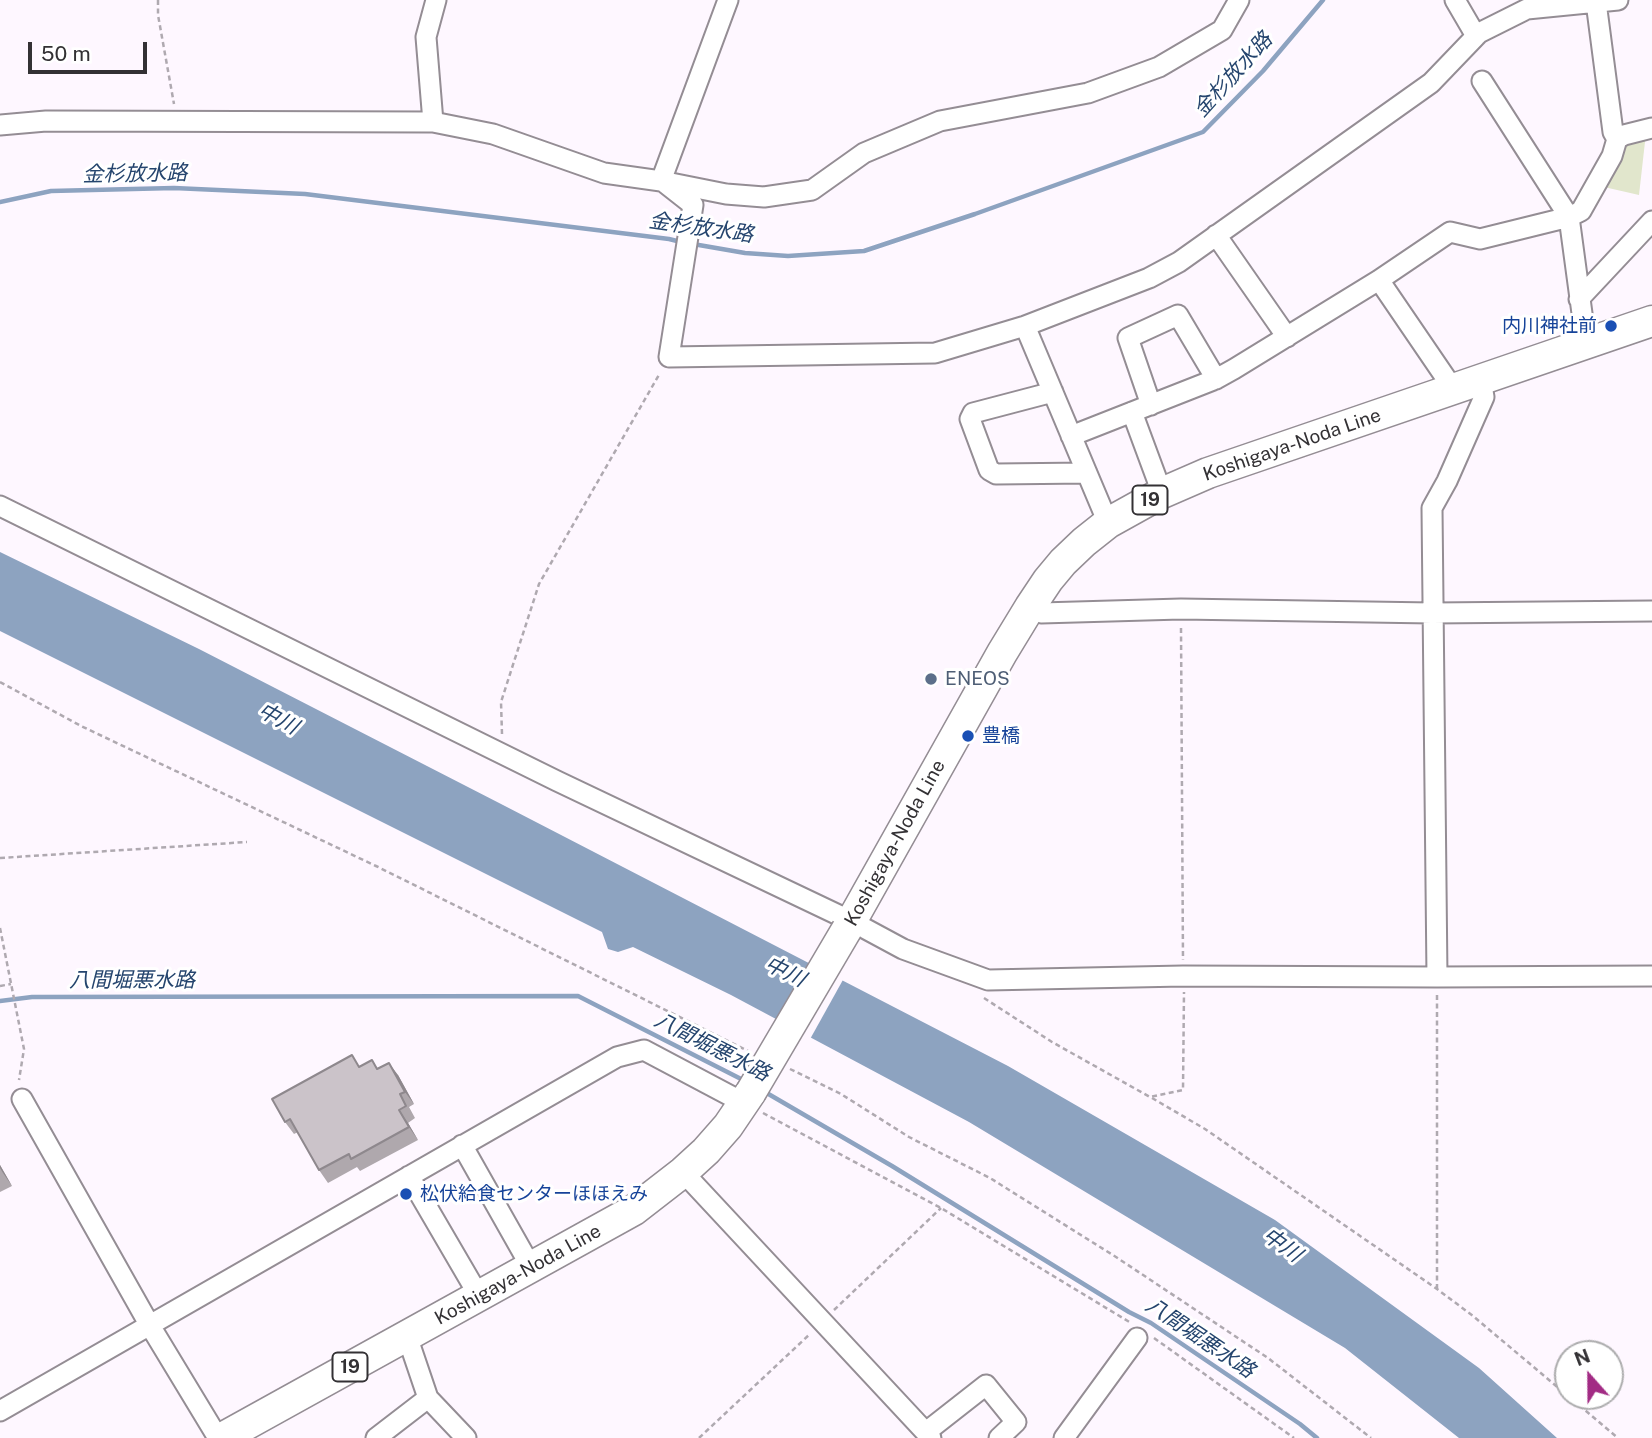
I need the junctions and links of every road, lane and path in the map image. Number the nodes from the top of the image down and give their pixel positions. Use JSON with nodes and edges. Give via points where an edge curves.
{"nodes":[{"id":1,"x":158,"y":0,"type":"edge"},
{"id":2,"x":436,"y":0,"type":"edge"},
{"id":3,"x":728,"y":0,"type":"edge"},
{"id":4,"x":1239,"y":0,"type":"edge"},
{"id":5,"x":1455,"y":0,"type":"edge"},
{"id":6,"x":1618,"y":0,"type":"edge"},
{"id":7,"x":1590,"y":2,"type":"edge"},
{"id":8,"x":1536,"y":4,"type":"edge"},
{"id":9,"x":1476,"y":36,"type":"junction"},
{"id":10,"x":1482,"y":81,"type":"dead end"},
{"id":11,"x":177,"y":121,"type":"junction"},
{"id":12,"x":433,"y":122,"type":"junction"},
{"id":13,"x":0,"y":125,"type":"edge"},
{"id":14,"x":1652,"y":128,"type":"edge"},
{"id":15,"x":1617,"y":139,"type":"junction"},
{"id":16,"x":661,"y":181,"type":"junction"},
{"id":17,"x":1569,"y":217,"type":"junction"},
{"id":18,"x":1652,"y":221,"type":"edge"},
{"id":19,"x":1216,"y":235,"type":"junction"},
{"id":20,"x":1379,"y":280,"type":"junction"},
{"id":21,"x":1579,"y":299,"type":"junction"},
{"id":22,"x":1652,"y":321,"type":"edge"},
{"id":23,"x":1025,"y":326,"type":"junction"},
{"id":24,"x":1287,"y":337,"type":"junction"},
{"id":25,"x":1586,"y":343,"type":"junction"},
{"id":26,"x":669,"y":357,"type":"junction"},
{"id":27,"x":1216,"y":379,"type":"junction"},
{"id":28,"x":1467,"y":385,"type":"junction"},
{"id":29,"x":1053,"y":392,"type":"junction"},
{"id":30,"x":1152,"y":405,"type":"junction"},
{"id":31,"x":1132,"y":412,"type":"junction"},
{"id":32,"x":1071,"y":436,"type":"junction"},
{"id":33,"x":1087,"y":473,"type":"junction"},
{"id":34,"x":1162,"y":493,"type":"junction"},
{"id":35,"x":0,"y":506,"type":"edge"},
{"id":36,"x":1108,"y":523,"type":"junction"},
{"id":37,"x":1030,"y":607,"type":"junction"},
{"id":38,"x":1181,"y":609,"type":"junction"},
{"id":39,"x":1652,"y":611,"type":"edge"},
{"id":40,"x":1432,"y":613,"type":"junction"},
{"id":41,"x":0,"y":682,"type":"edge"},
{"id":42,"x":502,"y":734,"type":"dead end"},
{"id":43,"x":247,"y":842,"type":"dead end"},
{"id":44,"x":0,"y":858,"type":"edge"},
{"id":45,"x":849,"y":925,"type":"junction"},
{"id":46,"x":0,"y":928,"type":"edge"},
{"id":47,"x":1183,"y":976,"type":"junction"},
{"id":48,"x":1652,"y":976,"type":"edge"},
{"id":49,"x":1437,"y":977,"type":"junction"},
{"id":50,"x":11,"y":984,"type":"junction"},
{"id":51,"x":0,"y":986,"type":"edge"},
{"id":52,"x":985,"y":999,"type":"dead end"},
{"id":53,"x":756,"y":1054,"type":"dead end"},
{"id":54,"x":781,"y":1065,"type":"dead end"},
{"id":55,"x":1150,"y":1097,"type":"junction"},
{"id":56,"x":748,"y":1098,"type":"junction"},
{"id":57,"x":22,"y":1099,"type":"joint"},
{"id":58,"x":462,"y":1145,"type":"junction"},
{"id":59,"x":683,"y":1172,"type":"junction"},
{"id":60,"x":409,"y":1176,"type":"junction"},
{"id":61,"x":531,"y":1267,"type":"junction"},
{"id":62,"x":1437,"y":1289,"type":"junction"},
{"id":63,"x":479,"y":1296,"type":"junction"},
{"id":64,"x":149,"y":1325,"type":"junction"},
{"id":65,"x":1140,"y":1333,"type":"junction"},
{"id":66,"x":407,"y":1336,"type":"junction"},
{"id":67,"x":428,"y":1398,"type":"junction"},
{"id":68,"x":0,"y":1410,"type":"edge"},
{"id":69,"x":928,"y":1435,"type":"edge"},
{"id":70,"x":220,"y":1438,"type":"edge"},
{"id":71,"x":376,"y":1438,"type":"edge"},
{"id":72,"x":466,"y":1438,"type":"edge"},
{"id":73,"x":999,"y":1438,"type":"edge"},
{"id":74,"x":1064,"y":1438,"type":"edge"},
{"id":75,"x":1294,"y":1438,"type":"edge"},
{"id":76,"x":1371,"y":1438,"type":"edge"},
{"id":77,"x":1618,"y":1438,"type":"edge"}],
"edges":[{"from":1,"to":11,"type":"path"},
{"from":2,"to":12,"type":"street","via":[[426,37]]},
{"from":3,"to":16,"type":"street"},
{"from":4,"to":16,"type":"street","via":[[1222,30],[1159,67],[1088,93],[940,121],[864,153],[811,190],[764,197]]},
{"from":5,"to":9,"type":"street"},
{"from":6,"to":7,"type":"street"},
{"from":7,"to":8,"type":"street"},
{"from":7,"to":15,"type":"street"},
{"from":8,"to":9,"type":"street"},
{"from":9,"to":19,"type":"street","via":[[1431,83]]},
{"from":10,"to":17,"type":"street"},
{"from":11,"to":12,"type":"street"},
{"from":11,"to":13,"type":"street"},
{"from":12,"to":16,"type":"street","via":[[493,134],[604,173]]},
{"from":14,"to":15,"type":"street"},
{"from":15,"to":17,"type":"street","via":[[1581,211]]},
{"from":16,"to":26,"type":"street","via":[[693,205]]},
{"from":17,"to":20,"type":"street","via":[[1480,239],[1450,232]]},
{"from":17,"to":21,"type":"street"},
{"from":18,"to":21,"type":"street"},
{"from":19,"to":23,"type":"street","via":[[1149,278]]},
{"from":19,"to":24,"type":"street"},
{"from":20,"to":24,"type":"street"},
{"from":20,"to":28,"type":"street"},
{"from":21,"to":25,"type":"street"},
{"from":22,"to":25,"type":"main road","name":"Koshigaya-Noda Line","number":"19"},
{"from":23,"to":26,"type":"street","via":[[935,353]]},
{"from":23,"to":29,"type":"street"},
{"from":24,"to":27,"type":"street"},
{"from":25,"to":28,"type":"main road","name":"Koshigaya-Noda Line","number":"19"},
{"from":26,"to":42,"type":"path","via":[[538,584],[501,702]]},
{"from":27,"to":30,"type":"street"},
{"from":27,"to":30,"type":"street","via":[[1178,315],[1128,338]]},
{"from":28,"to":34,"type":"main road","name":"Koshigaya-Noda Line","number":"19"},
{"from":28,"to":40,"type":"street","via":[[1484,397],[1432,508]]},
{"from":29,"to":32,"type":"street"},
{"from":29,"to":33,"type":"street","via":[[973,413],[970,419],[989,470],[996,474]]},
{"from":30,"to":31,"type":"street"},
{"from":31,"to":32,"type":"street"},
{"from":31,"to":34,"type":"street"},
{"from":32,"to":33,"type":"street"},
{"from":33,"to":36,"type":"street"},
{"from":34,"to":36,"type":"main road","name":"Koshigaya-Noda Line","number":"19"},
{"from":35,"to":45,"type":"street"},
{"from":36,"to":37,"type":"main road","name":"Koshigaya-Noda Line","number":"19","via":[[1063,562]]},
{"from":37,"to":38,"type":"street","via":[[1041,613]]},
{"from":37,"to":45,"type":"main road","name":"Koshigaya-Noda Line","number":"19"},
{"from":38,"to":40,"type":"street"},
{"from":38,"to":47,"type":"path"},
{"from":39,"to":40,"type":"street"},
{"from":40,"to":49,"type":"street"},
{"from":41,"to":53,"type":"path","via":[[81,726]]},
{"from":43,"to":44,"type":"path"},
{"from":45,"to":47,"type":"street","via":[[988,980]]},
{"from":45,"to":56,"type":"main road","name":"Koshigaya-Noda Line","number":"19","bridge":true},
{"from":46,"to":50,"type":"path"},
{"from":47,"to":49,"type":"street"},
{"from":47,"to":55,"type":"path","via":[[1183,1090]]},
{"from":48,"to":49,"type":"street"},
{"from":49,"to":62,"type":"path"},
{"from":50,"to":51,"type":"path"},
{"from":50,"to":57,"type":"path","via":[[23,1049]]},
{"from":52,"to":55,"type":"path"},
{"from":54,"to":76,"type":"path","via":[[990,1178],[1105,1250],[1268,1358]]},
{"from":55,"to":62,"type":"path","via":[[1205,1129]]},
{"from":56,"to":58,"type":"street","via":[[644,1050],[617,1057]]},
{"from":56,"to":59,"type":"main road","name":"Koshigaya-Noda Line","number":"19"},
{"from":56,"to":65,"type":"path","via":[[941,1208]]},
{"from":57,"to":64,"type":"street"},
{"from":58,"to":60,"type":"street"},
{"from":58,"to":61,"type":"street"},
{"from":59,"to":61,"type":"main road","name":"Koshigaya-Noda Line","number":"19","via":[[634,1210]]},
{"from":59,"to":69,"type":"street"},
{"from":60,"to":63,"type":"street"},
{"from":60,"to":64,"type":"street"},
{"from":61,"to":63,"type":"main road","name":"Koshigaya-Noda Line","number":"19"},
{"from":62,"to":77,"type":"path"},
{"from":63,"to":66,"type":"main road","name":"Koshigaya-Noda Line","number":"19"},
{"from":64,"to":68,"type":"street"},
{"from":64,"to":70,"type":"street"},
{"from":65,"to":74,"type":"street"},
{"from":65,"to":75,"type":"path"},
{"from":66,"to":67,"type":"street"},
{"from":66,"to":70,"type":"main road","name":"Koshigaya-Noda Line","number":"19"},
{"from":67,"to":71,"type":"street"},
{"from":67,"to":72,"type":"street"},
{"from":69,"to":73,"type":"street","via":[[986,1385],[1016,1422]]}]}
